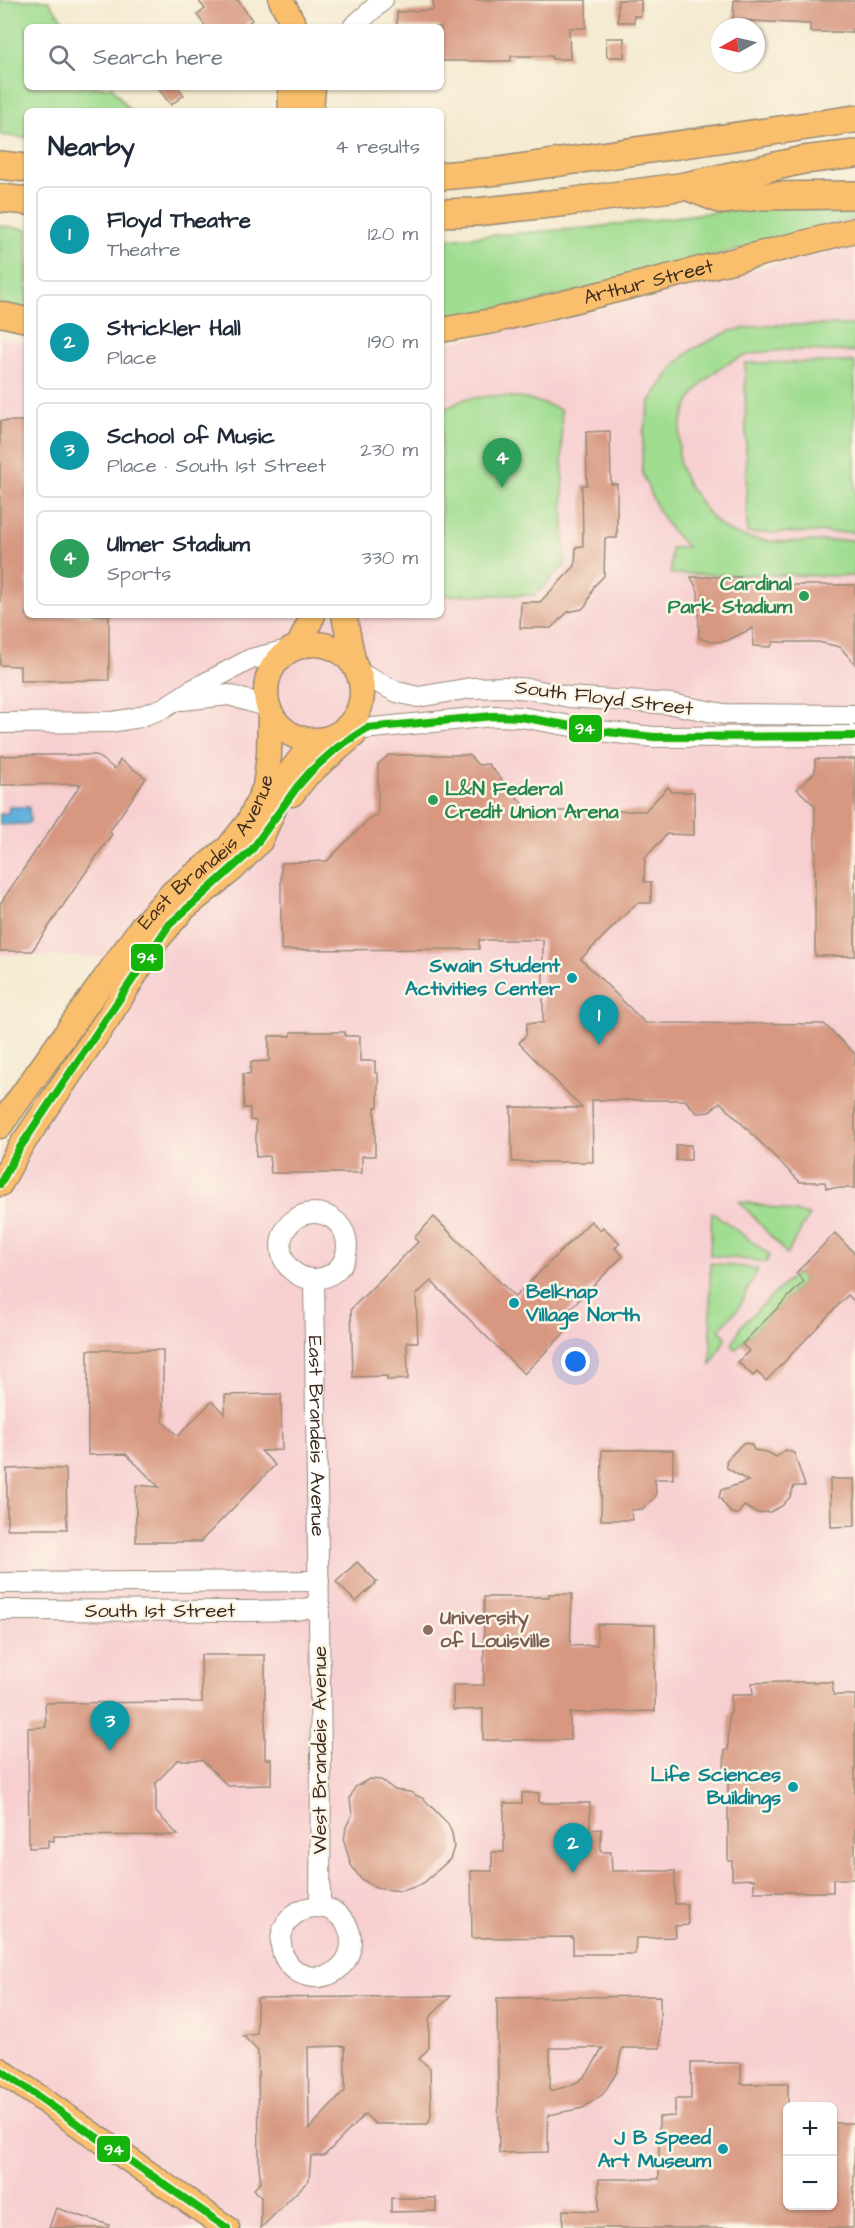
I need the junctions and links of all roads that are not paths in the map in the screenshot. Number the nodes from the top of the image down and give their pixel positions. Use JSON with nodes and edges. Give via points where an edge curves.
{"nodes":[{"id":1,"x":280,"y":0,"type":"edge"},
{"id":2,"x":383,"y":0,"type":"edge"},
{"id":3,"x":285,"y":24,"type":"edge"},
{"id":4,"x":293,"y":24,"type":"edge"},
{"id":5,"x":355,"y":24,"type":"edge"},
{"id":6,"x":291,"y":90,"type":"edge"},
{"id":7,"x":313,"y":90,"type":"edge"},
{"id":8,"x":291,"y":108,"type":"edge"},
{"id":9,"x":311,"y":108,"type":"edge"},
{"id":10,"x":855,"y":119,"type":"edge"},
{"id":11,"x":855,"y":154,"type":"edge"},
{"id":12,"x":0,"y":165,"type":"edge"},
{"id":13,"x":24,"y":168,"type":"edge"},
{"id":14,"x":444,"y":176,"type":"edge"},
{"id":15,"x":686,"y":186,"type":"junction"},
{"id":16,"x":855,"y":195,"type":"edge"},
{"id":17,"x":0,"y":198,"type":"edge"},
{"id":18,"x":24,"y":201,"type":"edge"},
{"id":19,"x":444,"y":213,"type":"edge"},
{"id":20,"x":855,"y":230,"type":"edge"},
{"id":21,"x":0,"y":314,"type":"edge"},
{"id":22,"x":24,"y":319,"type":"edge"},
{"id":23,"x":444,"y":329,"type":"edge"},
{"id":24,"x":311,"y":618,"type":"edge"},
{"id":25,"x":345,"y":618,"type":"edge"},
{"id":26,"x":295,"y":648,"type":"junction"},
{"id":27,"x":356,"y":668,"type":"junction"},
{"id":28,"x":177,"y":701,"type":"junction"},
{"id":29,"x":269,"y":709,"type":"junction"},
{"id":30,"x":855,"y":715,"type":"edge"},
{"id":31,"x":0,"y":723,"type":"edge"},
{"id":32,"x":344,"y":733,"type":"junction"},
{"id":33,"x":855,"y":736,"type":"edge"},
{"id":34,"x":265,"y":833,"type":"junction"},
{"id":35,"x":0,"y":1126,"type":"edge"},
{"id":36,"x":0,"y":1184,"type":"edge"},
{"id":37,"x":314,"y":1280,"type":"dead end"},
{"id":38,"x":0,"y":1583,"type":"edge"},
{"id":39,"x":319,"y":1594,"type":"junction"},
{"id":40,"x":0,"y":1611,"type":"edge"},
{"id":41,"x":320,"y":1907,"type":"dead end"},
{"id":42,"x":0,"y":2070,"type":"edge"},
{"id":43,"x":227,"y":2228,"type":"edge"}],
"edges":[{"from":1,"to":3,"type":"main road"},
{"from":1,"to":4,"type":"main road"},
{"from":2,"to":5,"type":"street"},
{"from":6,"to":8,"type":"main road"},
{"from":7,"to":9,"type":"main road"},
{"from":10,"to":14,"type":"highway"},
{"from":11,"to":15,"type":"highway","via":[[803,160]]},
{"from":12,"to":13,"type":"highway"},
{"from":15,"to":16,"type":"highway","via":[[722,200]]},
{"from":15,"to":19,"type":"highway"},
{"from":17,"to":18,"type":"highway"},
{"from":20,"to":23,"type":"main road","name":"Arthur Street","via":[[493,321]]},
{"from":21,"to":22,"type":"main road"},
{"from":24,"to":26,"type":"main road"},
{"from":25,"to":27,"type":"main road"},
{"from":26,"to":27,"type":"main road","via":[[326,645],[342,652]]},
{"from":26,"to":28,"type":"street","via":[[251,659]]},
{"from":26,"to":29,"type":"main road","via":[[280,658],[268,677]]},
{"from":27,"to":30,"type":"street","name":"South Floyd Street","via":[[397,692],[418,697],[505,687],[569,697],[671,704],[724,714]]},
{"from":27,"to":32,"type":"main road","via":[[362,683],[361,705]]},
{"from":28,"to":29,"type":"street","via":[[229,695]]},
{"from":28,"to":31,"type":"street","via":[[123,720]]},
{"from":29,"to":32,"type":"main road","via":[[282,727],[297,738],[310,741]]},
{"from":29,"to":35,"type":"main road","name":"East Brandeis Avenue","via":[[265,786],[248,823],[228,848],[172,892],[143,925]]},
{"from":32,"to":33,"type":"street","name":"South Floyd Street","via":[[493,716],[654,737]]},
{"from":32,"to":34,"type":"main road","name":"East Brandeis Avenue","via":[[308,749],[290,772]]},
{"from":32,"to":34,"type":"main road","via":[[350,737],[307,775]]},
{"from":34,"to":36,"type":"main road","name":"East Brandeis Avenue","via":[[244,859],[183,909],[156,941]]},
{"from":37,"to":39,"type":"street","name":"East Brandeis Avenue"},
{"from":38,"to":39,"type":"street","name":"South 1st Street"},
{"from":39,"to":40,"type":"street","name":"South 1st Street","via":[[296,1610]]},
{"from":39,"to":41,"type":"street","name":"West Brandeis Avenue"},
{"from":42,"to":43,"type":"main road"}]}
